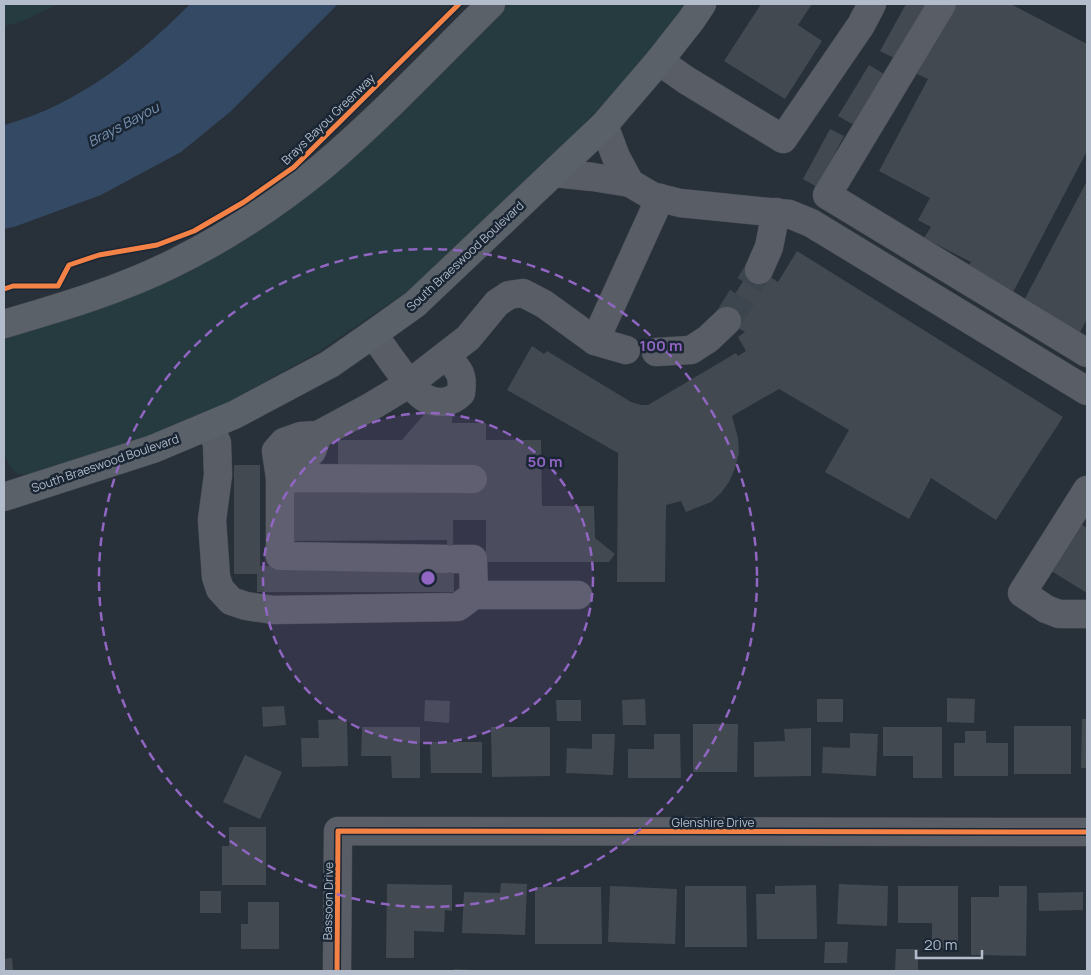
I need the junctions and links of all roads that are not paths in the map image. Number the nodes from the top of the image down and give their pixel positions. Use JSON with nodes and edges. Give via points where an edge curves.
{"nodes":[{"id":1,"x":491,"y":4,"type":"edge"},
{"id":2,"x":702,"y":4,"type":"edge"},
{"id":3,"x":872,"y":4,"type":"edge"},
{"id":4,"x":942,"y":4,"type":"edge"},
{"id":5,"x":659,"y":61,"type":"junction"},
{"id":6,"x":604,"y":125,"type":"junction"},
{"id":7,"x":554,"y":173,"type":"junction"},
{"id":8,"x":630,"y":183,"type":"junction"},
{"id":9,"x":660,"y":198,"type":"junction"},
{"id":10,"x":776,"y":212,"type":"junction"},
{"id":11,"x":759,"y":270,"type":"tunnel mouth"},
{"id":12,"x":727,"y":321,"type":"tunnel mouth"},
{"id":13,"x":4,"y":324,"type":"edge"},
{"id":14,"x":373,"y":334,"type":"junction"},
{"id":15,"x":595,"y":341,"type":"junction"},
{"id":16,"x":1084,"y":343,"type":"edge"},
{"id":17,"x":626,"y":350,"type":"dead end"},
{"id":18,"x":656,"y":352,"type":"dead end"},
{"id":19,"x":446,"y":356,"type":"junction"},
{"id":20,"x":410,"y":383,"type":"junction"},
{"id":21,"x":1087,"y":391,"type":"edge"},
{"id":22,"x":209,"y":426,"type":"junction"},
{"id":23,"x":280,"y":478,"type":"junction"},
{"id":24,"x":473,"y":479,"type":"dead end"},
{"id":25,"x":1087,"y":490,"type":"edge"},
{"id":26,"x":4,"y":496,"type":"edge"},
{"id":27,"x":474,"y":595,"type":"junction"},
{"id":28,"x":578,"y":595,"type":"dead end"},
{"id":29,"x":1087,"y":614,"type":"edge"},
{"id":30,"x":338,"y":832,"type":"joint"},
{"id":31,"x":1087,"y":832,"type":"edge"},
{"id":32,"x":337,"y":971,"type":"edge"}],
"edges":[{"from":1,"to":13,"type":"main road","via":[[374,120],[269,207],[174,263],[90,298]]},
{"from":2,"to":5,"type":"main road","name":"South Braeswood Boulevard"},
{"from":3,"to":5,"type":"street","via":[[783,139]]},
{"from":4,"to":16,"type":"street","via":[[827,195]]},
{"from":5,"to":6,"type":"main road","name":"South Braeswood Boulevard"},
{"from":6,"to":7,"type":"main road","name":"South Braeswood Boulevard"},
{"from":6,"to":8,"type":"street"},
{"from":7,"to":8,"type":"street"},
{"from":7,"to":14,"type":"main road","name":"South Braeswood Boulevard","via":[[415,304]]},
{"from":8,"to":9,"type":"street"},
{"from":9,"to":10,"type":"street","via":[[680,203]]},
{"from":9,"to":15,"type":"street"},
{"from":10,"to":11,"type":"street","via":[[769,247]]},
{"from":10,"to":21,"type":"street","via":[[811,223]]},
{"from":12,"to":18,"type":"street","via":[[691,350]]},
{"from":14,"to":20,"type":"street"},
{"from":14,"to":22,"type":"main road","name":"South Braeswood Boulevard","via":[[330,364]]},
{"from":15,"to":17,"type":"street"},
{"from":15,"to":19,"type":"street","via":[[523,293],[510,295],[497,303],[468,338]]},
{"from":19,"to":20,"type":"street"},
{"from":19,"to":20,"type":"street","via":[[458,368],[463,381],[461,394],[454,400],[430,400]]},
{"from":20,"to":23,"type":"street","via":[[318,435],[284,442],[276,451]]},
{"from":22,"to":26,"type":"main road","name":"South Braeswood Boulevard","via":[[153,449]]},
{"from":22,"to":27,"type":"street","via":[[217,443],[218,475],[212,520],[216,577],[220,589],[232,601],[273,610],[458,608]]},
{"from":23,"to":24,"type":"street"},
{"from":23,"to":27,"type":"street","via":[[280,556],[473,559]]},
{"from":25,"to":29,"type":"street","via":[[1022,593],[1059,614]]},
{"from":27,"to":28,"type":"street"},
{"from":30,"to":31,"type":"street","name":"Glenshire Drive"},
{"from":30,"to":32,"type":"street","name":"Bassoon Drive"}]}
